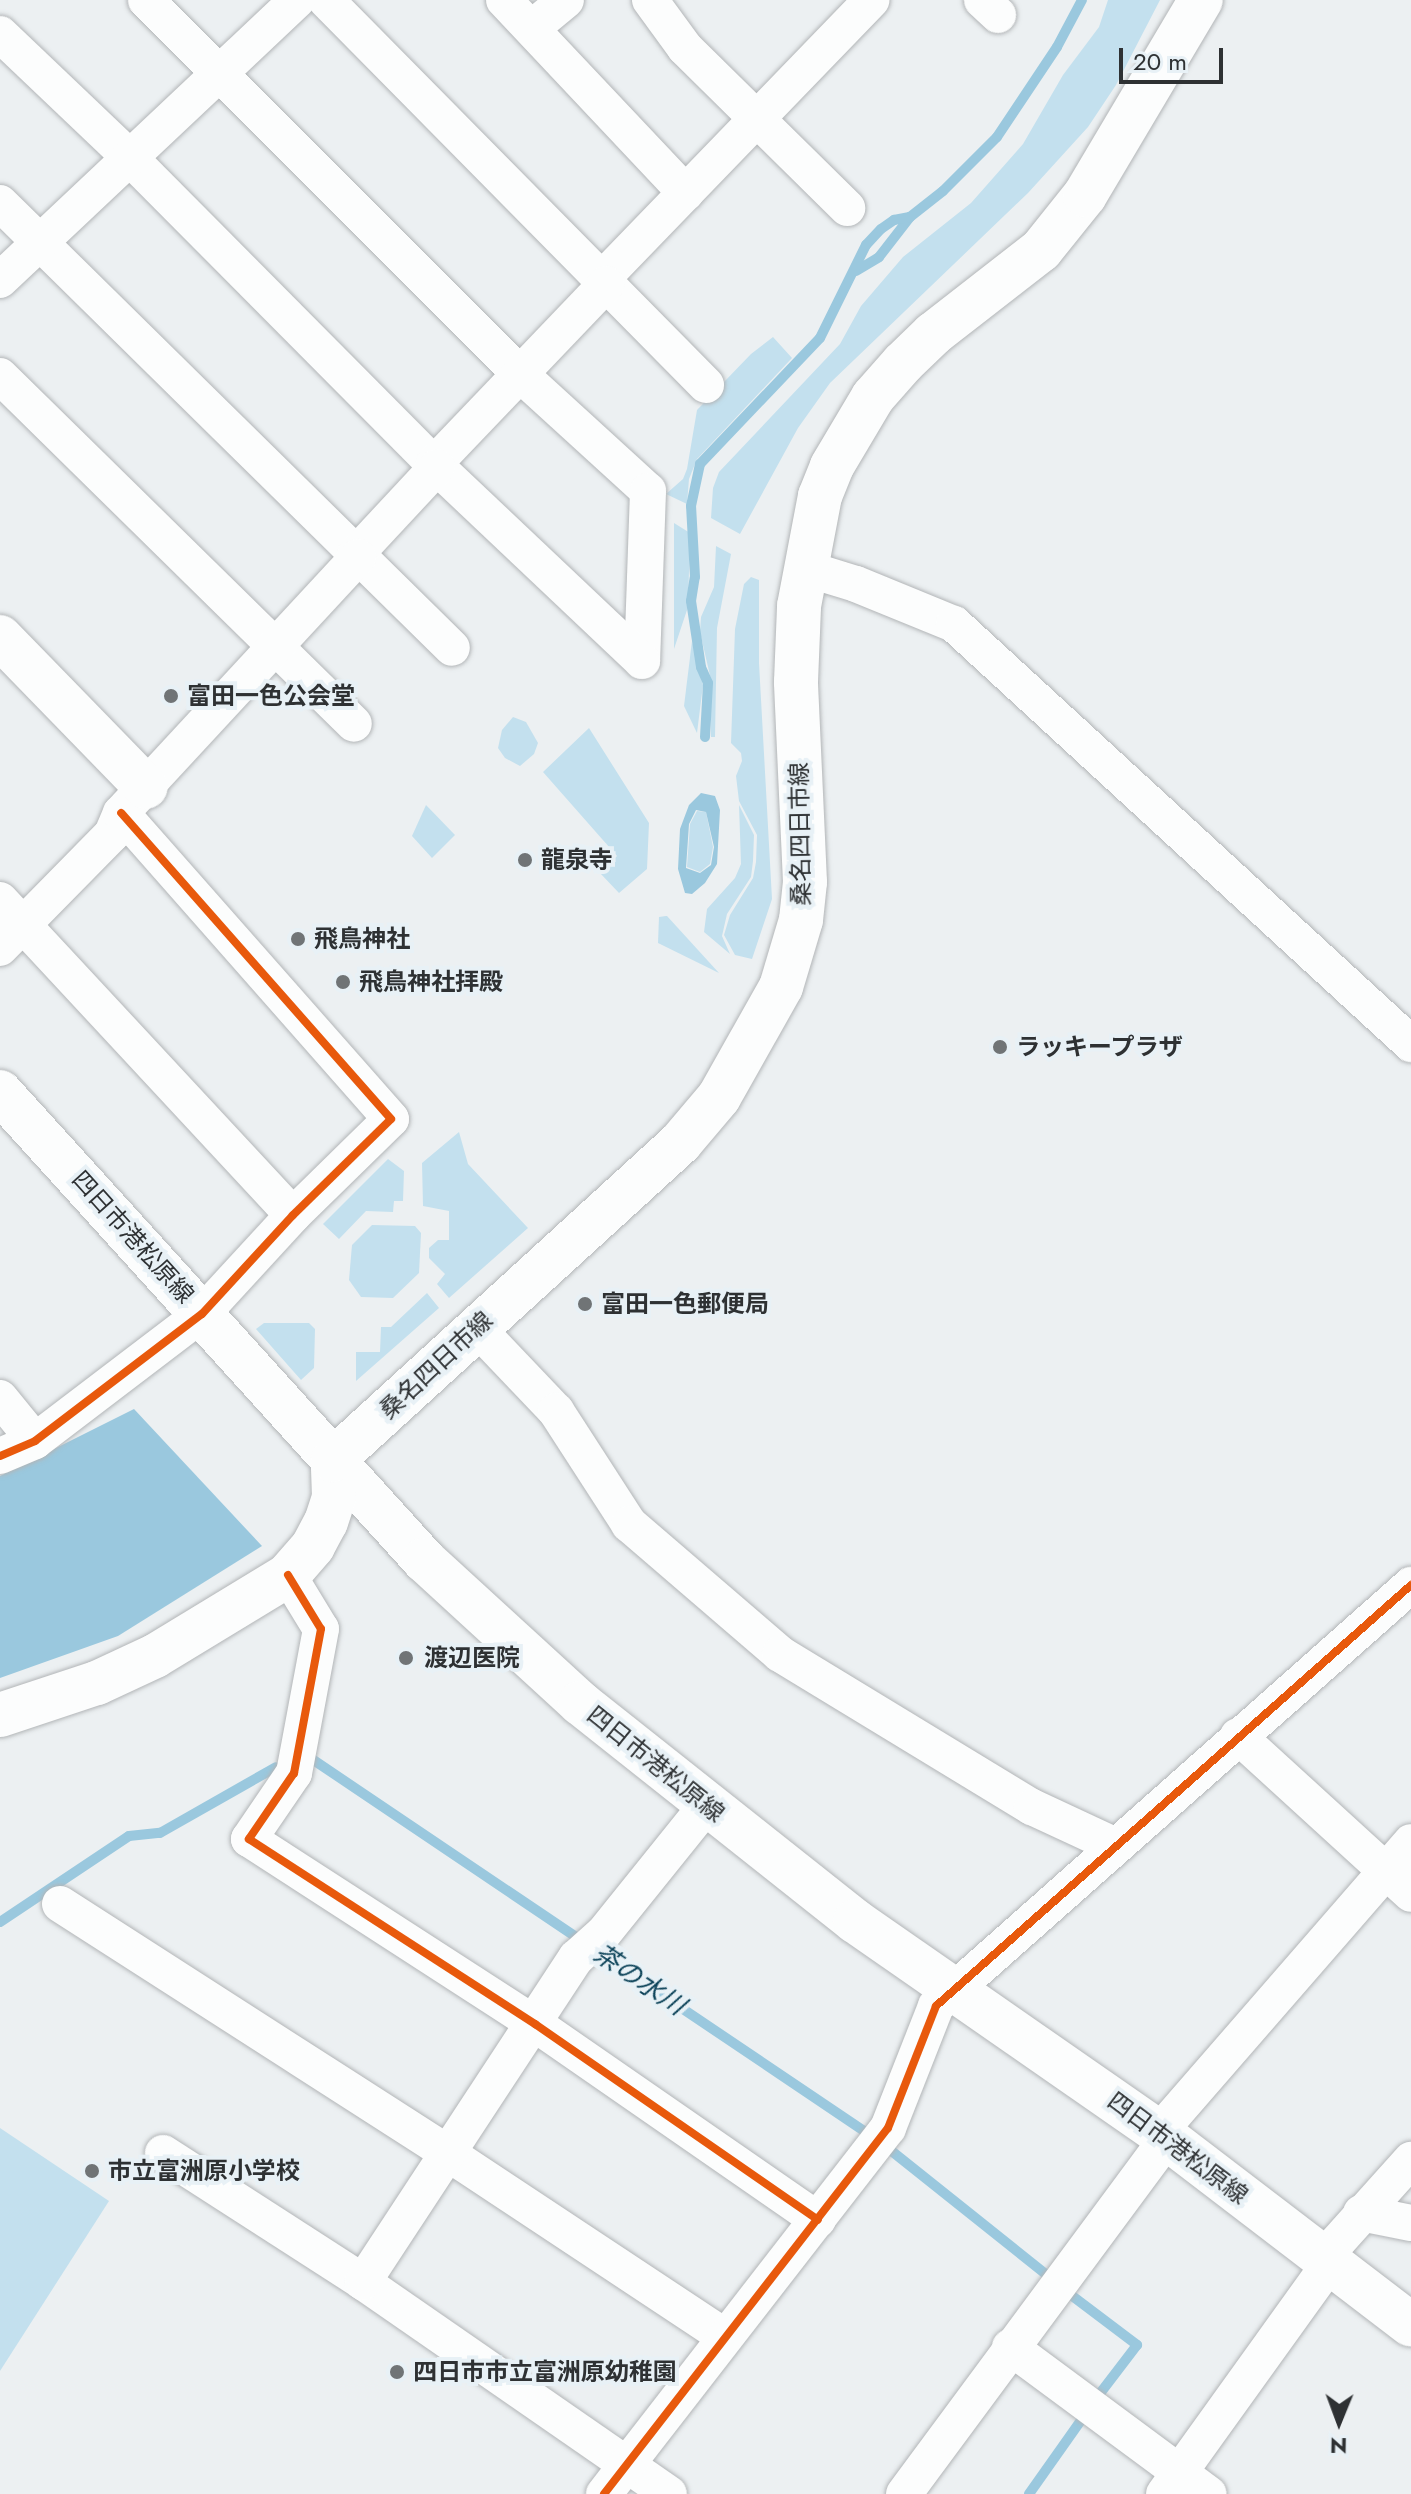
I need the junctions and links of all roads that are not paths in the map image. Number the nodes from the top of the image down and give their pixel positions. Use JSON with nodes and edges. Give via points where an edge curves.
{"nodes":[{"id":1,"x":146,"y":0,"type":"edge"},
{"id":2,"x":297,"y":0,"type":"edge"},
{"id":3,"x":326,"y":0,"type":"edge"},
{"id":4,"x":504,"y":0,"type":"edge"},
{"id":5,"x":566,"y":0,"type":"edge"},
{"id":6,"x":650,"y":0,"type":"edge"},
{"id":7,"x":871,"y":0,"type":"edge"},
{"id":8,"x":1201,"y":0,"type":"edge"},
{"id":9,"x":532,"y":28,"type":"junction"},
{"id":10,"x":0,"y":34,"type":"edge"},
{"id":11,"x":219,"y":74,"type":"junction"},
{"id":12,"x":756,"y":120,"type":"junction"},
{"id":13,"x":130,"y":158,"type":"junction"},
{"id":14,"x":686,"y":193,"type":"junction"},
{"id":15,"x":0,"y":203,"type":"edge"},
{"id":16,"x":847,"y":208,"type":"dead end"},
{"id":17,"x":40,"y":242,"type":"junction"},
{"id":18,"x":0,"y":280,"type":"edge"},
{"id":19,"x":604,"y":282,"type":"junction"},
{"id":20,"x":520,"y":374,"type":"junction"},
{"id":21,"x":0,"y":376,"type":"edge"},
{"id":22,"x":706,"y":385,"type":"dead end"},
{"id":23,"x":435,"y":466,"type":"junction"},
{"id":24,"x":357,"y":556,"type":"junction"},
{"id":25,"x":804,"y":568,"type":"junction"},
{"id":26,"x":0,"y":637,"type":"edge"},
{"id":27,"x":452,"y":648,"type":"dead end"},
{"id":28,"x":275,"y":650,"type":"junction"},
{"id":29,"x":354,"y":724,"type":"dead end"},
{"id":30,"x":133,"y":800,"type":"junction"},
{"id":31,"x":8,"y":924,"type":"edge"},
{"id":32,"x":1411,"y":1044,"type":"edge"},
{"id":33,"x":0,"y":1092,"type":"edge"},
{"id":34,"x":293,"y":1215,"type":"junction"},
{"id":35,"x":206,"y":1318,"type":"junction"},
{"id":36,"x":476,"y":1327,"type":"junction"},
{"id":37,"x":0,"y":1398,"type":"edge"},
{"id":38,"x":35,"y":1441,"type":"junction"},
{"id":39,"x":326,"y":1452,"type":"junction"},
{"id":40,"x":0,"y":1456,"type":"edge"},
{"id":41,"x":288,"y":1575,"type":"junction"},
{"id":42,"x":1411,"y":1585,"type":"edge"},
{"id":43,"x":0,"y":1715,"type":"edge"},
{"id":44,"x":1238,"y":1736,"type":"junction"},
{"id":45,"x":706,"y":1806,"type":"junction"},
{"id":46,"x":1411,"y":1842,"type":"edge"},
{"id":47,"x":1114,"y":1845,"type":"junction"},
{"id":48,"x":1399,"y":1883,"type":"edge"},
{"id":49,"x":60,"y":1904,"type":"dead end"},
{"id":50,"x":954,"y":1988,"type":"junction"},
{"id":51,"x":535,"y":2024,"type":"junction"},
{"id":52,"x":1163,"y":2135,"type":"junction"},
{"id":53,"x":163,"y":2153,"type":"dead end"},
{"id":54,"x":449,"y":2154,"type":"junction"},
{"id":55,"x":1411,"y":2160,"type":"edge"},
{"id":56,"x":1361,"y":2213,"type":"junction"},
{"id":57,"x":818,"y":2220,"type":"junction"},
{"id":58,"x":1411,"y":2223,"type":"edge"},
{"id":59,"x":1327,"y":2260,"type":"junction"},
{"id":60,"x":363,"y":2282,"type":"junction"},
{"id":61,"x":1411,"y":2325,"type":"edge"},
{"id":62,"x":725,"y":2337,"type":"junction"},
{"id":63,"x":1010,"y":2347,"type":"junction"},
{"id":64,"x":628,"y":2463,"type":"junction"},
{"id":65,"x":1172,"y":2484,"type":"edge"},
{"id":66,"x":604,"y":2494,"type":"edge"},
{"id":67,"x":669,"y":2494,"type":"edge"},
{"id":68,"x":904,"y":2494,"type":"edge"},
{"id":69,"x":1209,"y":2494,"type":"edge"}],
"edges":[{"from":1,"to":11,"type":"street"},
{"from":2,"to":11,"type":"street"},
{"from":3,"to":19,"type":"street"},
{"from":4,"to":9,"type":"street"},
{"from":5,"to":9,"type":"street"},
{"from":6,"to":12,"type":"street","via":[[685,48]]},
{"from":7,"to":12,"type":"street"},
{"from":8,"to":25,"type":"main road","name":"桑名四日市線","via":[[1085,195],[1050,239],[933,334],[873,397],[832,466]]},
{"from":9,"to":14,"type":"street"},
{"from":10,"to":13,"type":"street"},
{"from":11,"to":13,"type":"street"},
{"from":11,"to":20,"type":"street"},
{"from":12,"to":14,"type":"street"},
{"from":12,"to":16,"type":"street"},
{"from":13,"to":17,"type":"street"},
{"from":13,"to":23,"type":"street"},
{"from":14,"to":19,"type":"street"},
{"from":15,"to":17,"type":"street"},
{"from":17,"to":18,"type":"street"},
{"from":17,"to":24,"type":"street"},
{"from":19,"to":20,"type":"street"},
{"from":19,"to":22,"type":"street"},
{"from":20,"to":23,"type":"street"},
{"from":20,"to":23,"type":"street","via":[[648,491],[642,661]]},
{"from":21,"to":28,"type":"street"},
{"from":23,"to":24,"type":"street"},
{"from":24,"to":27,"type":"street"},
{"from":24,"to":28,"type":"street"},
{"from":25,"to":32,"type":"street","via":[[954,624]]},
{"from":25,"to":36,"type":"main road","name":"桑名四日市線","via":[[796,682],[805,882],[801,920],[781,987],[719,1097],[681,1142]]},
{"from":26,"to":30,"type":"main road"},
{"from":28,"to":29,"type":"street"},
{"from":28,"to":30,"type":"street"},
{"from":30,"to":31,"type":"street","via":[[112,834]]},
{"from":30,"to":34,"type":"street","via":[[391,1119]]},
{"from":31,"to":34,"type":"street"},
{"from":33,"to":35,"type":"main road","name":"四日市港松原線"},
{"from":34,"to":35,"type":"street"},
{"from":35,"to":38,"type":"street"},
{"from":35,"to":39,"type":"main road","name":"四日市港松原線"},
{"from":36,"to":39,"type":"main road","name":"桑名四日市線"},
{"from":36,"to":47,"type":"street","via":[[556,1411],[629,1524],[780,1654],[1032,1807]]},
{"from":37,"to":38,"type":"street"},
{"from":38,"to":40,"type":"street"},
{"from":39,"to":41,"type":"main road","via":[[334,1497],[313,1546]]},
{"from":39,"to":45,"type":"main road","name":"四日市港松原線","via":[[424,1560],[580,1703]]},
{"from":41,"to":43,"type":"main road","via":[[155,1656],[97,1683]]},
{"from":41,"to":51,"type":"street","via":[[321,1629],[294,1773],[249,1839]]},
{"from":42,"to":44,"type":"street"},
{"from":44,"to":47,"type":"street"},
{"from":44,"to":48,"type":"street"},
{"from":45,"to":50,"type":"main road","name":"四日市港松原線","via":[[855,1921]]},
{"from":45,"to":51,"type":"street","via":[[603,1934],[576,1958]]},
{"from":46,"to":48,"type":"street"},
{"from":47,"to":50,"type":"street"},
{"from":48,"to":52,"type":"street"},
{"from":49,"to":54,"type":"street"},
{"from":50,"to":52,"type":"main road","name":"四日市港松原線"},
{"from":50,"to":57,"type":"street","via":[[936,2006],[878,2141]]},
{"from":51,"to":54,"type":"street"},
{"from":51,"to":57,"type":"street"},
{"from":52,"to":59,"type":"main road","name":"四日市港松原線"},
{"from":52,"to":63,"type":"street"},
{"from":53,"to":60,"type":"street"},
{"from":54,"to":60,"type":"street"},
{"from":54,"to":62,"type":"street"},
{"from":55,"to":56,"type":"street"},
{"from":56,"to":58,"type":"street"},
{"from":56,"to":59,"type":"street"},
{"from":57,"to":62,"type":"street"},
{"from":59,"to":61,"type":"main road","name":"四日市港松原線"},
{"from":59,"to":65,"type":"street"},
{"from":60,"to":64,"type":"street"},
{"from":62,"to":64,"type":"street"},
{"from":63,"to":65,"type":"street"},
{"from":63,"to":68,"type":"street"},
{"from":64,"to":66,"type":"street"},
{"from":64,"to":67,"type":"street"},
{"from":65,"to":69,"type":"street"}]}
